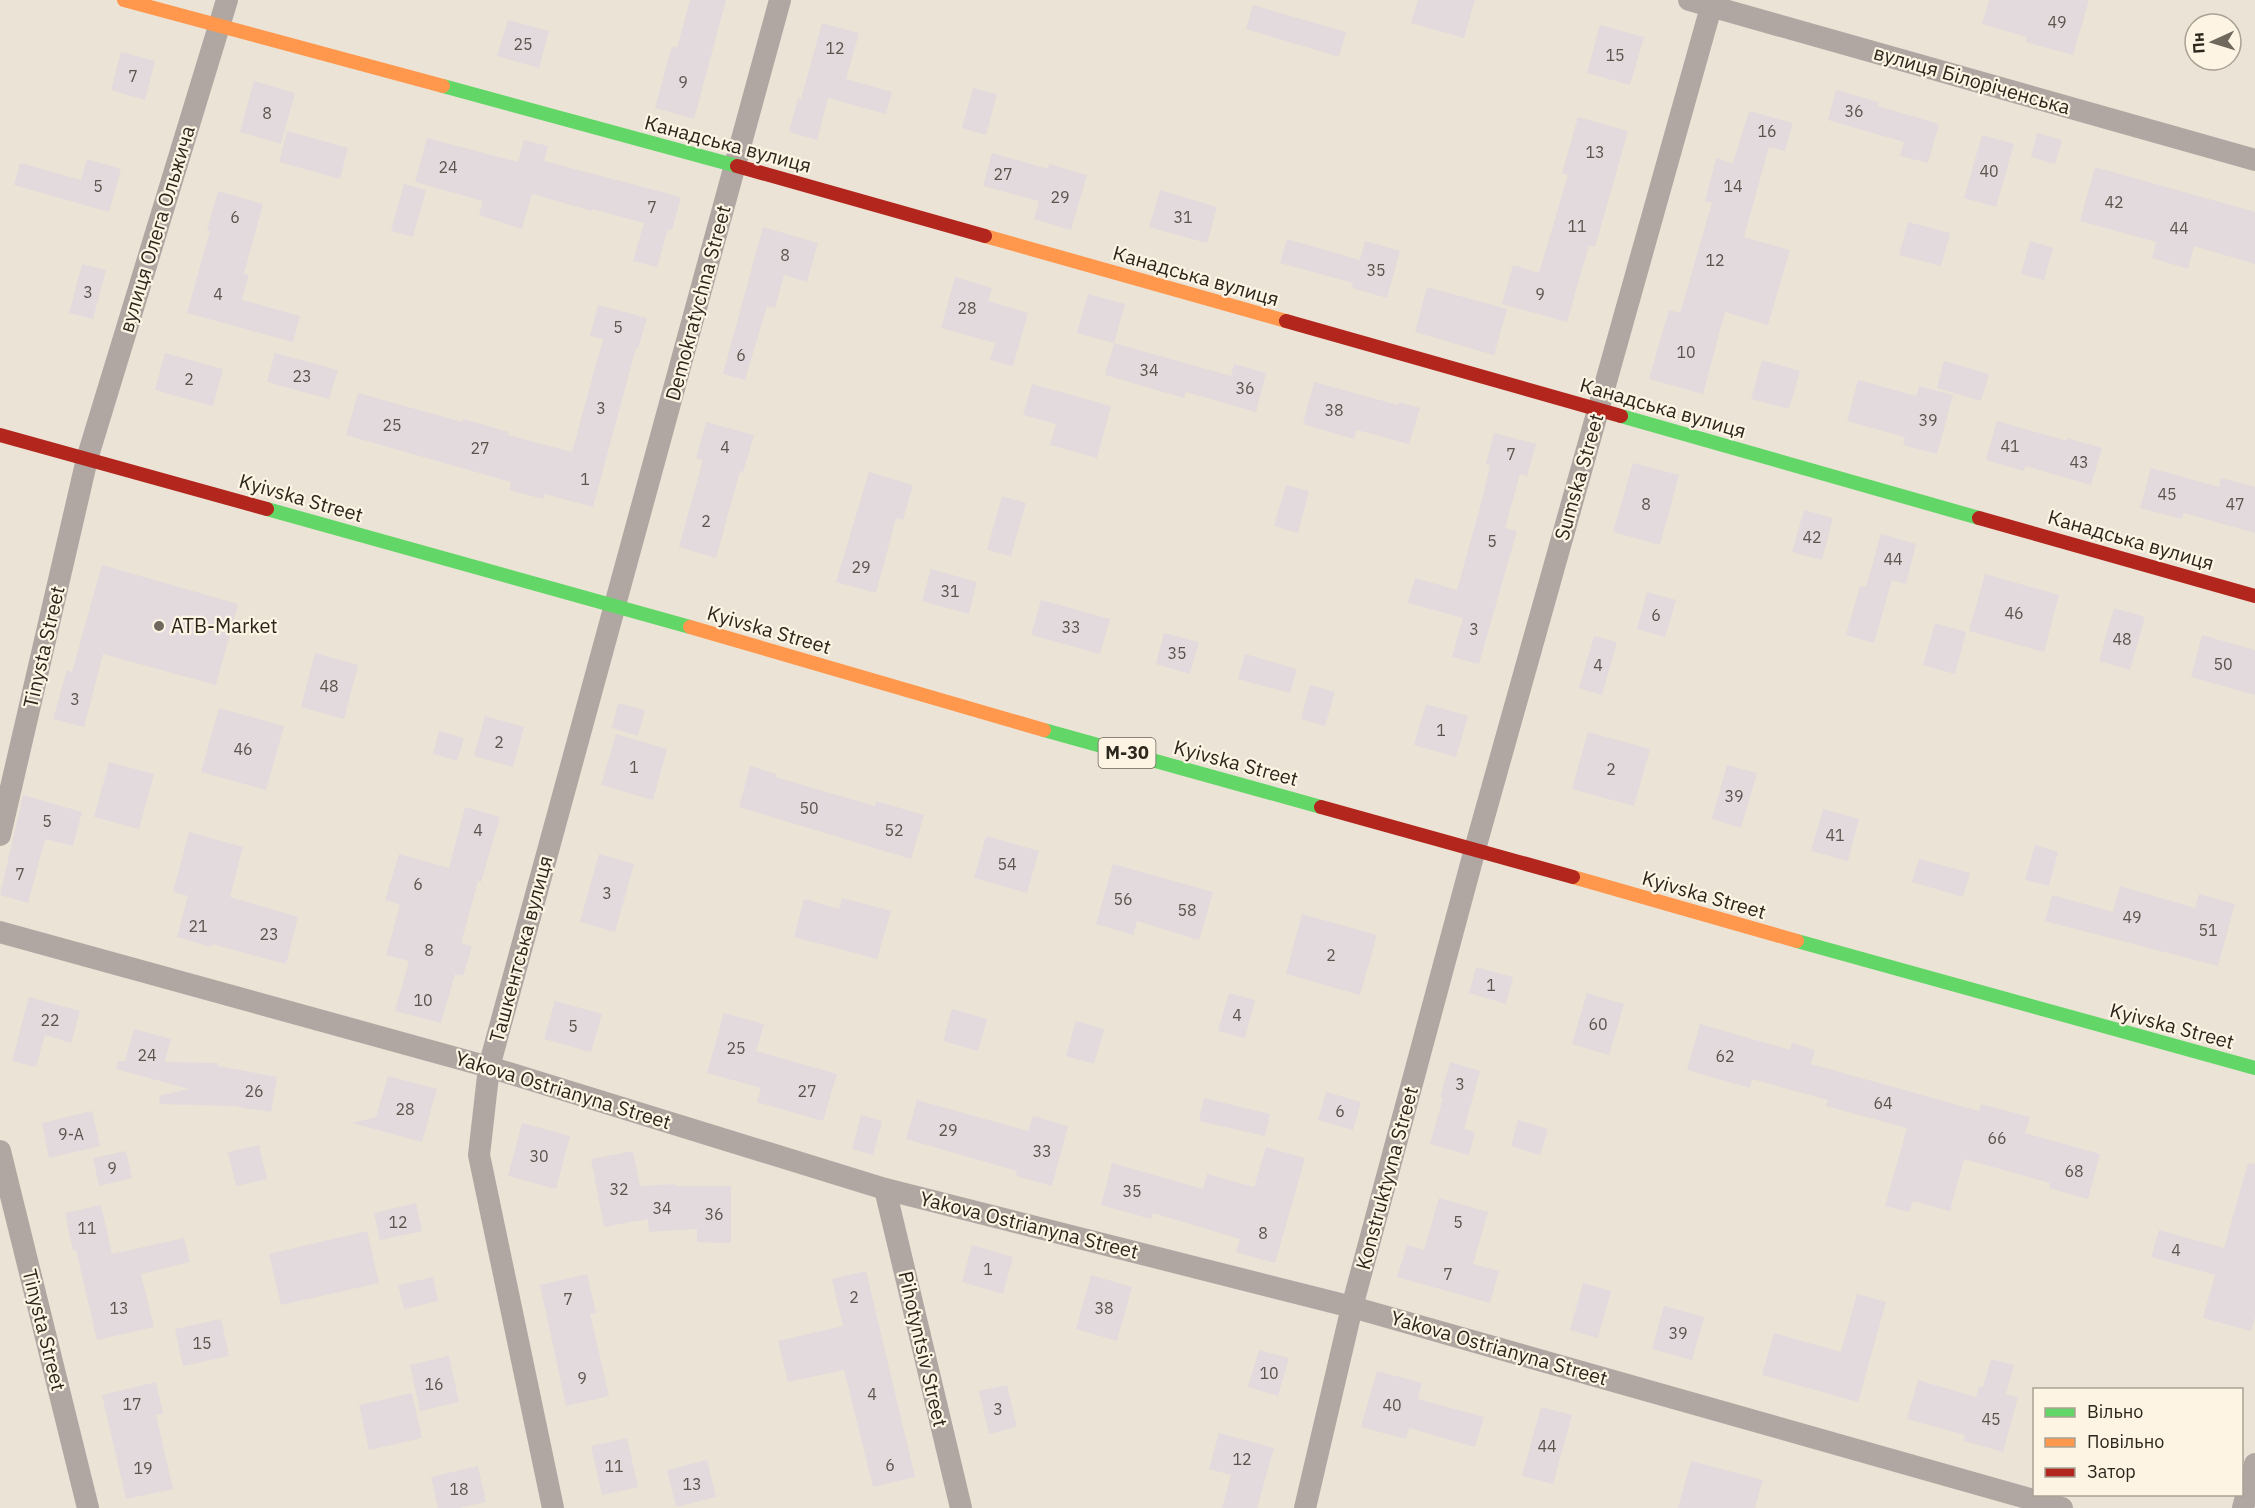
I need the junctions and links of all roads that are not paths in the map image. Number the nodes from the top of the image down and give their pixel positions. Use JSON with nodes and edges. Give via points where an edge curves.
{"nodes":[{"id":1,"x":124,"y":0,"type":"edge"},
{"id":2,"x":227,"y":0,"type":"edge"},
{"id":3,"x":780,"y":0,"type":"edge"},
{"id":4,"x":1689,"y":0,"type":"edge"},
{"id":5,"x":1712,"y":3,"type":"edge"},
{"id":6,"x":220,"y":27,"type":"junction"},
{"id":7,"x":2255,"y":160,"type":"edge"},
{"id":8,"x":735,"y":165,"type":"junction"},
{"id":9,"x":1598,"y":410,"type":"junction"},
{"id":10,"x":0,"y":435,"type":"edge"},
{"id":11,"x":87,"y":459,"type":"junction"},
{"id":12,"x":2255,"y":596,"type":"edge"},
{"id":13,"x":615,"y":605,"type":"junction"},
{"id":14,"x":0,"y":835,"type":"edge"},
{"id":15,"x":1475,"y":849,"type":"junction"},
{"id":16,"x":0,"y":932,"type":"edge"},
{"id":17,"x":489,"y":1067,"type":"junction"},
{"id":18,"x":2255,"y":1068,"type":"edge"},
{"id":19,"x":0,"y":1151,"type":"edge"},
{"id":20,"x":885,"y":1189,"type":"junction"},
{"id":21,"x":1352,"y":1307,"type":"junction"},
{"id":22,"x":2255,"y":1464,"type":"edge"},
{"id":23,"x":87,"y":1508,"type":"edge"},
{"id":24,"x":553,"y":1508,"type":"edge"},
{"id":25,"x":961,"y":1508,"type":"edge"},
{"id":26,"x":1305,"y":1508,"type":"edge"},
{"id":27,"x":2062,"y":1508,"type":"edge"},
{"id":28,"x":2243,"y":1508,"type":"edge"}],
"edges":[{"from":1,"to":6,"type":"main road","name":"Канадська вулиця"},
{"from":2,"to":6,"type":"street","name":"вулиця Олега Ольжича"},
{"from":3,"to":8,"type":"street","name":"Demokratychna Street"},
{"from":4,"to":5,"type":"street","name":"вулиця Білоріченська"},
{"from":5,"to":7,"type":"street","name":"вулиця Білоріченська"},
{"from":5,"to":9,"type":"street","name":"Sumska Street"},
{"from":6,"to":8,"type":"main road","name":"Канадська вулиця"},
{"from":6,"to":11,"type":"street","name":"вулиця Олега Ольжича"},
{"from":8,"to":9,"type":"main road","name":"Канадська вулиця"},
{"from":8,"to":13,"type":"street","name":"Demokratychna Street"},
{"from":9,"to":12,"type":"main road","name":"Канадська вулиця"},
{"from":9,"to":15,"type":"street","name":"Sumska Street"},
{"from":10,"to":11,"type":"main road","name":"Kyivska Street","number":"М-30"},
{"from":11,"to":13,"type":"main road","name":"Kyivska Street","number":"М-30"},
{"from":11,"to":14,"type":"street","name":"Tinysta Street"},
{"from":13,"to":15,"type":"main road","name":"Kyivska Street","number":"М-30","via":[[1046,731]]},
{"from":13,"to":17,"type":"street","name":"Ташкентська вулиця"},
{"from":15,"to":18,"type":"main road","name":"Kyivska Street","number":"М-30"},
{"from":15,"to":21,"type":"street","name":"Konstruktyvna Street"},
{"from":16,"to":17,"type":"street","name":"Yakova Ostrianyna Street"},
{"from":17,"to":20,"type":"street","name":"Yakova Ostrianyna Street"},
{"from":17,"to":24,"type":"street","name":"Ташкентська вулиця","via":[[479,1155]]},
{"from":19,"to":23,"type":"street","name":"Tinysta Street"},
{"from":20,"to":21,"type":"street","name":"Yakova Ostrianyna Street"},
{"from":20,"to":25,"type":"street","name":"Pihotyntsiv Street"},
{"from":21,"to":26,"type":"street","name":"Konstruktyvna Street"},
{"from":21,"to":27,"type":"street","name":"Yakova Ostrianyna Street"},
{"from":22,"to":28,"type":"street"}]}
